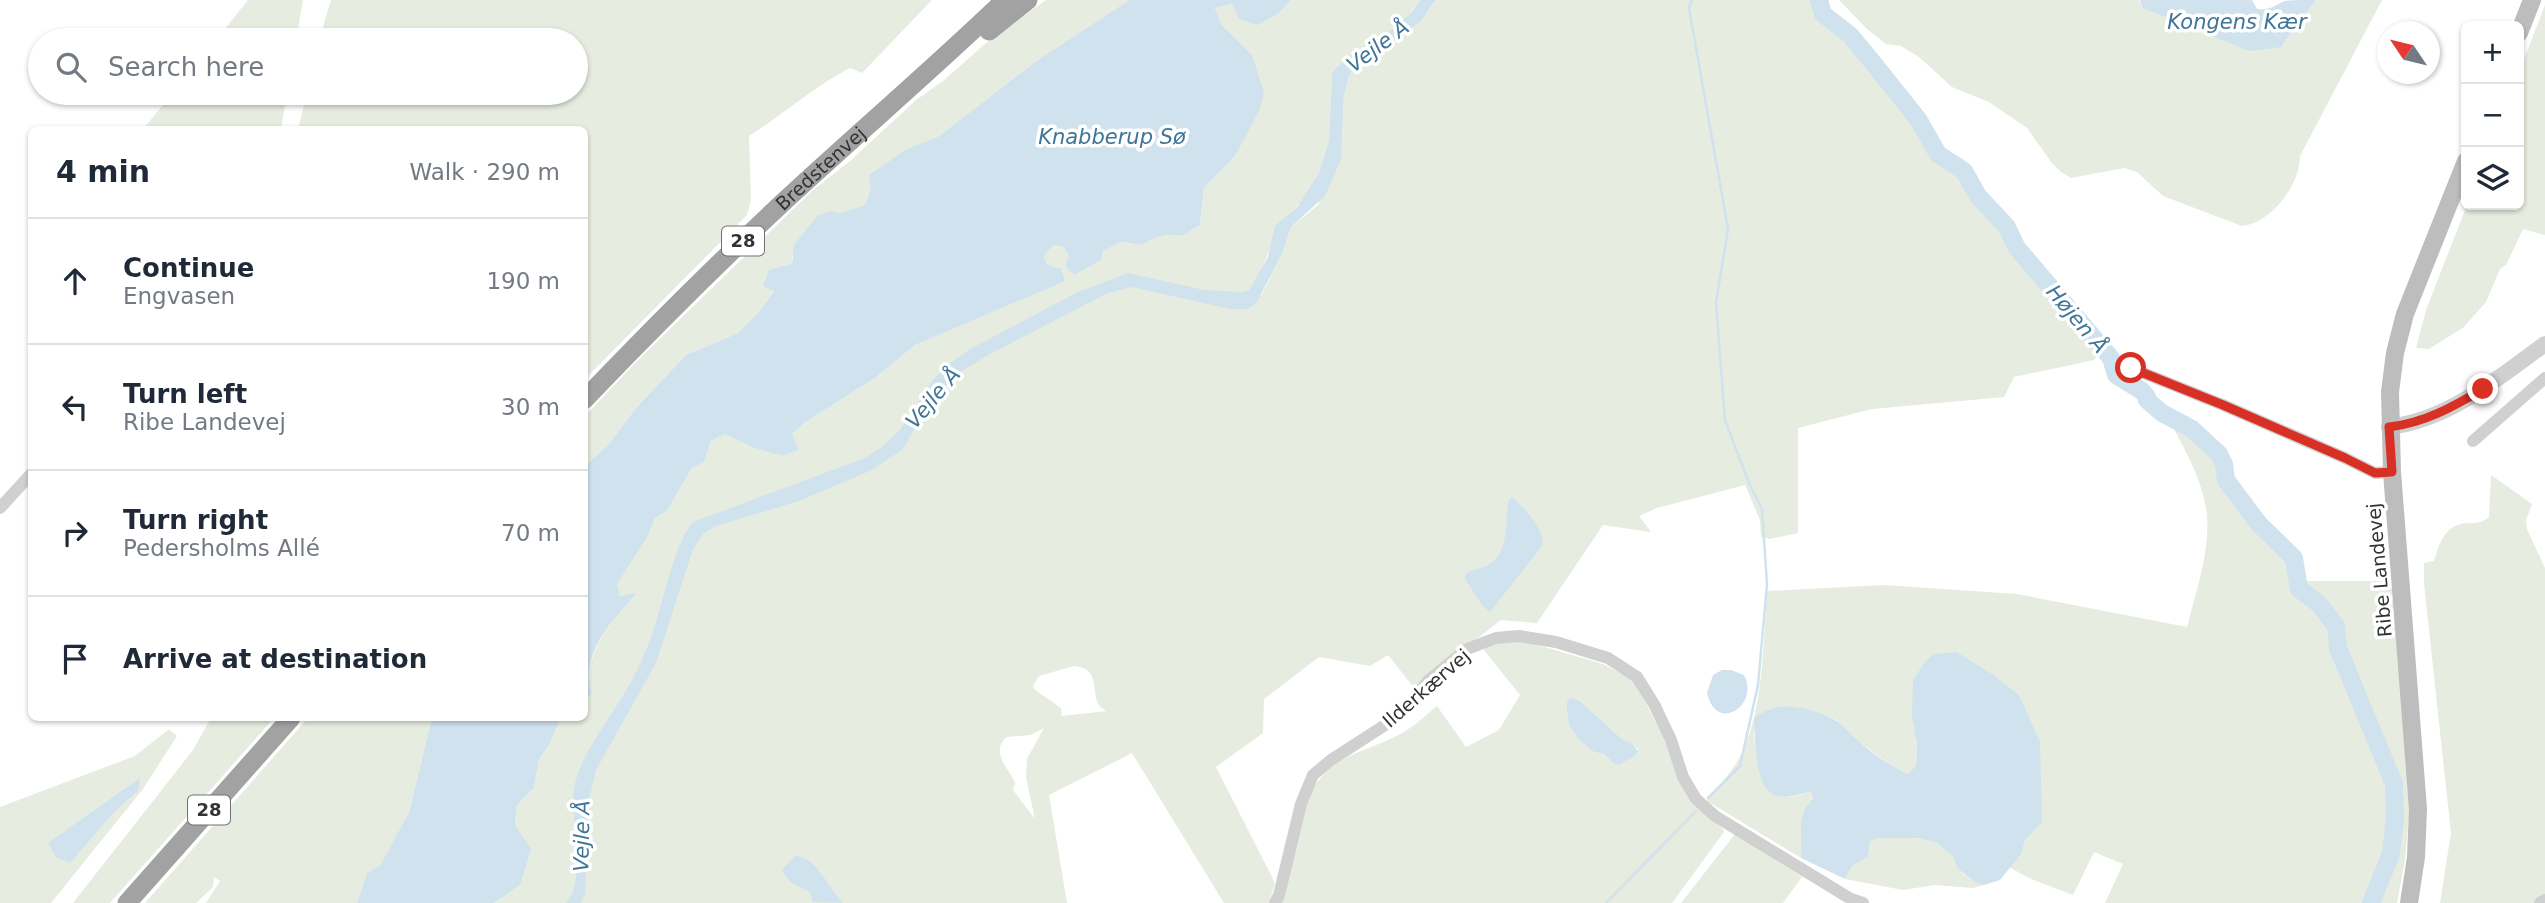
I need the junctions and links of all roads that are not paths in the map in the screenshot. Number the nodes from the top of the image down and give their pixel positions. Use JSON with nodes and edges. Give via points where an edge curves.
{"nodes":[{"id":1,"x":1005,"y":0,"type":"edge"},
{"id":2,"x":1028,"y":0,"type":"edge"},
{"id":3,"x":2532,"y":0,"type":"edge"},
{"id":4,"x":2524,"y":21,"type":"edge"},
{"id":5,"x":909,"y":90,"type":"junction"},
{"id":6,"x":2461,"y":174,"type":"edge"},
{"id":7,"x":2545,"y":344,"type":"edge"},
{"id":8,"x":2131,"y":368,"type":"dead end"},
{"id":9,"x":2545,"y":378,"type":"edge"},
{"id":10,"x":588,"y":396,"type":"edge"},
{"id":11,"x":2389,"y":427,"type":"junction"},
{"id":12,"x":2473,"y":441,"type":"dead end"},
{"id":13,"x":2392,"y":472,"type":"junction"},
{"id":14,"x":28,"y":477,"type":"edge"},
{"id":15,"x":0,"y":508,"type":"edge"},
{"id":16,"x":288,"y":721,"type":"edge"},
{"id":17,"x":2545,"y":900,"type":"edge"},
{"id":18,"x":127,"y":903,"type":"edge"},
{"id":19,"x":1275,"y":903,"type":"edge"},
{"id":20,"x":1863,"y":903,"type":"edge"},
{"id":21,"x":2410,"y":903,"type":"edge"},
{"id":22,"x":2540,"y":903,"type":"edge"}],
"edges":[{"from":1,"to":5,"type":"highway","name":"Bredstenvej","number":"28"},
{"from":2,"to":5,"type":"highway","name":"Bredstenvej","number":"28"},
{"from":3,"to":4,"type":"main road"},
{"from":5,"to":10,"type":"highway","name":"Bredstenvej","number":"28","via":[[777,208]]},
{"from":6,"to":11,"type":"main road","name":"Ribe Landevej","via":[[2405,314],[2395,353]]},
{"from":7,"to":11,"type":"street","via":[[2451,408],[2408,425]]},
{"from":8,"to":13,"type":"street","via":[[2375,473]]},
{"from":9,"to":12,"type":"street"},
{"from":11,"to":13,"type":"main road","name":"Ribe Landevej"},
{"from":13,"to":21,"type":"main road","name":"Ribe Landevej","via":[[2418,809]]},
{"from":14,"to":15,"type":"street"},
{"from":16,"to":18,"type":"highway","number":"28"},
{"from":17,"to":22,"type":"street"},
{"from":19,"to":20,"type":"street","name":"Ilderkærvej","via":[[1301,804],[1314,775],[1399,716],[1428,681],[1467,649],[1519,635],[1608,657],[1637,677],[1696,799],[1724,821]]}]}
